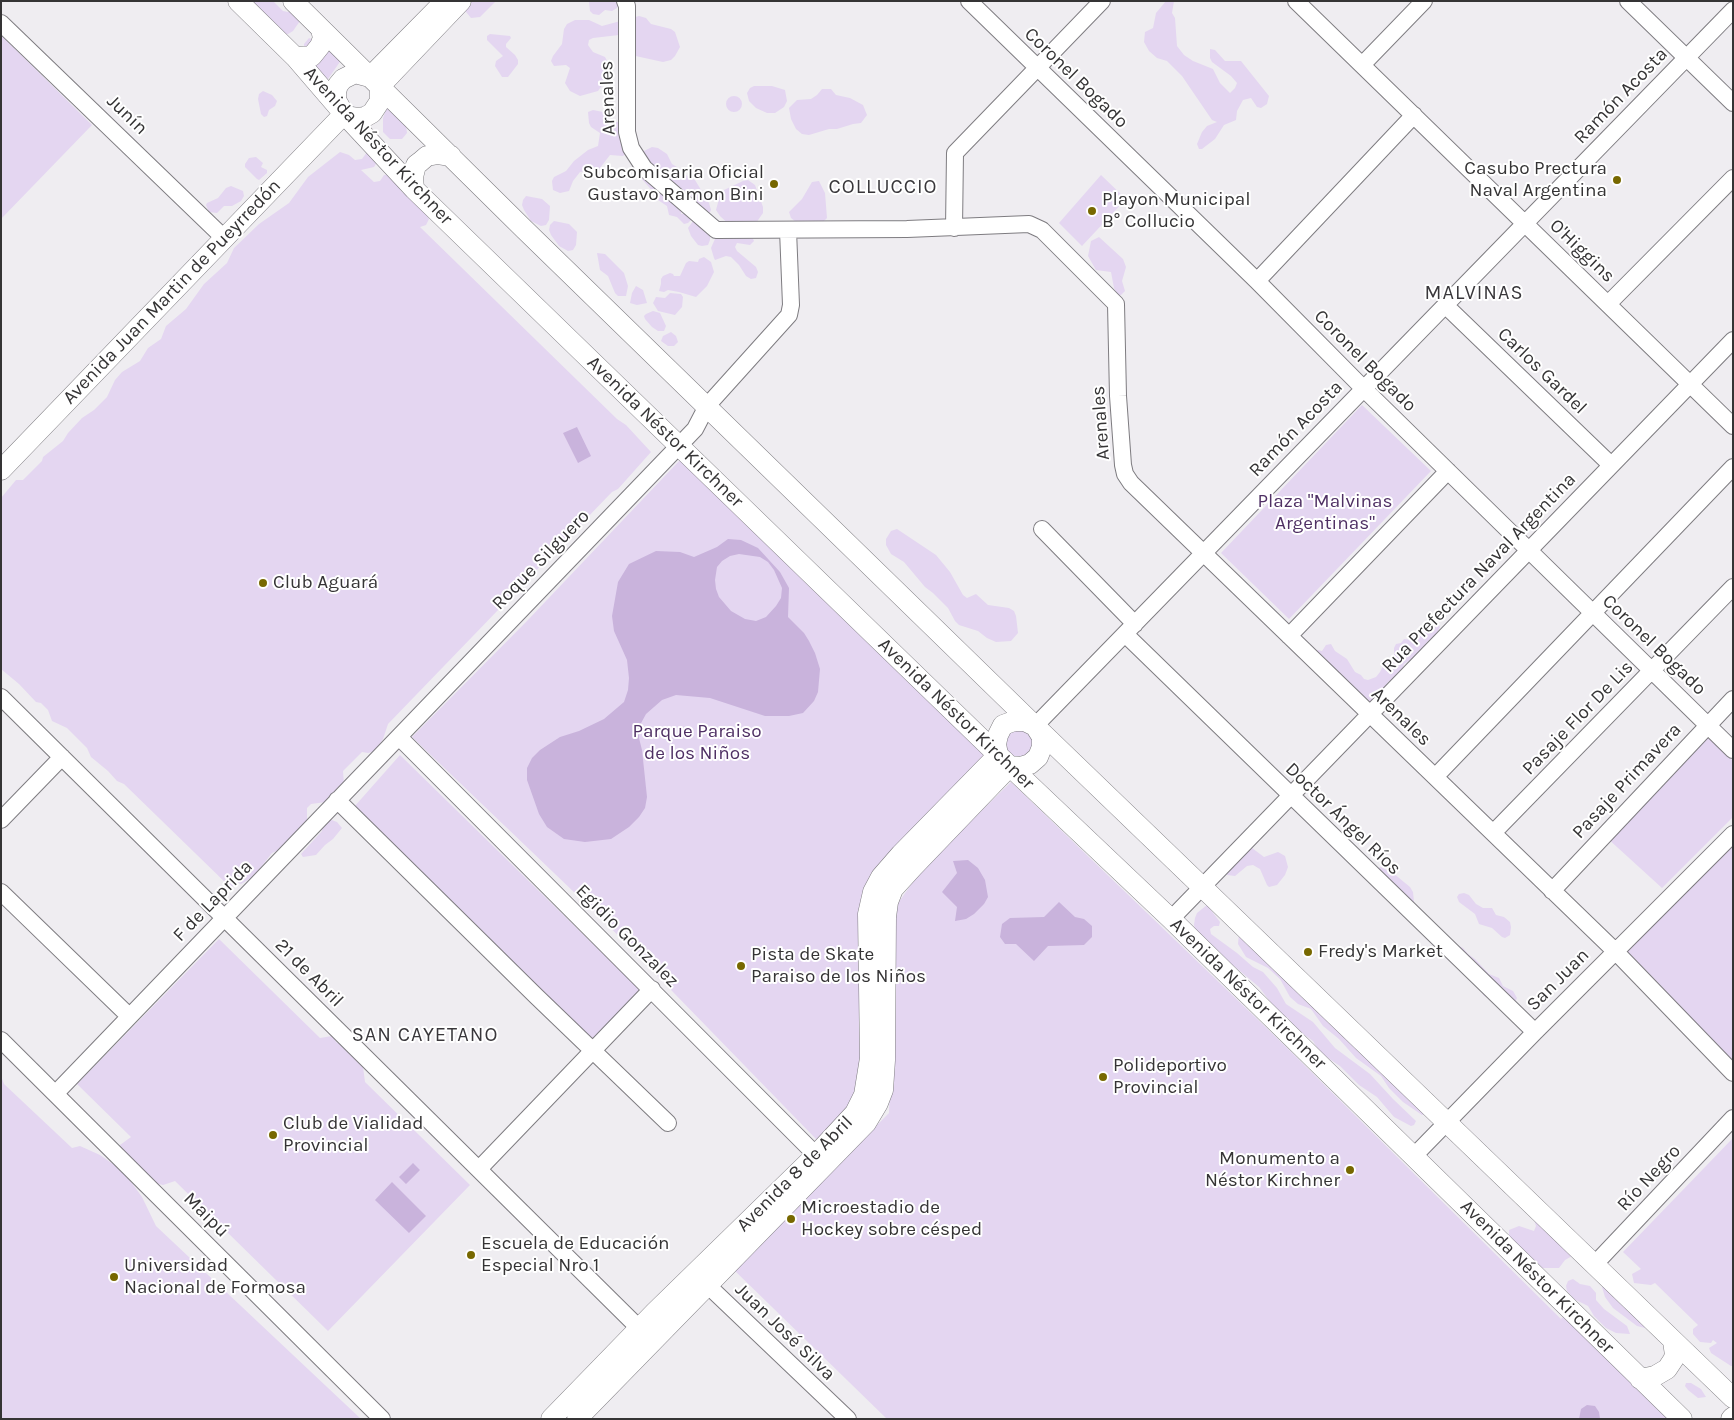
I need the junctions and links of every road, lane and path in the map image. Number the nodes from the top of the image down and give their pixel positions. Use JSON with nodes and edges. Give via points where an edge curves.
{"nodes":[{"id":1,"x":238,"y":1,"type":"edge"},
{"id":2,"x":293,"y":1,"type":"edge"},
{"id":3,"x":444,"y":1,"type":"edge"},
{"id":4,"x":461,"y":1,"type":"edge"},
{"id":5,"x":625,"y":1,"type":"edge"},
{"id":6,"x":968,"y":1,"type":"edge"},
{"id":7,"x":1296,"y":1,"type":"edge"},
{"id":8,"x":1424,"y":1,"type":"edge"},
{"id":9,"x":1628,"y":1,"type":"edge"},
{"id":10,"x":1101,"y":2,"type":"edge"},
{"id":11,"x":1733,"y":10,"type":"edge"},
{"id":12,"x":1,"y":23,"type":"edge"},
{"id":13,"x":320,"y":28,"type":"junction"},
{"id":14,"x":295,"y":57,"type":"junction"},
{"id":15,"x":1686,"y":58,"type":"junction"},
{"id":16,"x":1362,"y":66,"type":"junction"},
{"id":17,"x":1036,"y":68,"type":"junction"},
{"id":18,"x":375,"y":81,"type":"junction"},
{"id":19,"x":1733,"y":103,"type":"edge"},
{"id":20,"x":344,"y":114,"type":"junction"},
{"id":21,"x":1414,"y":116,"type":"junction"},
{"id":22,"x":451,"y":156,"type":"junction"},
{"id":23,"x":1733,"y":178,"type":"edge"},
{"id":24,"x":414,"y":189,"type":"junction"},
{"id":25,"x":1525,"y":224,"type":"junction"},
{"id":26,"x":954,"y":228,"type":"junction"},
{"id":27,"x":788,"y":230,"type":"junction"},
{"id":28,"x":224,"y":238,"type":"junction"},
{"id":29,"x":1257,"y":281,"type":"junction"},
{"id":30,"x":1608,"y":304,"type":"junction"},
{"id":31,"x":1445,"y":305,"type":"junction"},
{"id":32,"x":1733,"y":340,"type":"edge"},
{"id":33,"x":1690,"y":384,"type":"junction"},
{"id":34,"x":1364,"y":389,"type":"junction"},
{"id":35,"x":707,"y":406,"type":"junction"},
{"id":36,"x":1733,"y":426,"type":"edge"},
{"id":37,"x":679,"y":445,"type":"junction"},
{"id":38,"x":1611,"y":465,"type":"junction"},
{"id":39,"x":1733,"y":467,"type":"edge"},
{"id":40,"x":1,"y":470,"type":"edge"},
{"id":41,"x":1448,"y":471,"type":"junction"},
{"id":42,"x":1042,"y":529,"type":"dead end"},
{"id":43,"x":1529,"y":551,"type":"junction"},
{"id":44,"x":1204,"y":553,"type":"junction"},
{"id":45,"x":1733,"y":587,"type":"edge"},
{"id":46,"x":1592,"y":613,"type":"junction"},
{"id":47,"x":1130,"y":629,"type":"junction"},
{"id":48,"x":1289,"y":636,"type":"junction"},
{"id":49,"x":1651,"y":671,"type":"junction"},
{"id":50,"x":1,"y":697,"type":"edge"},
{"id":51,"x":1733,"y":699,"type":"edge"},
{"id":52,"x":1370,"y":714,"type":"junction"},
{"id":53,"x":1035,"y":726,"type":"junction"},
{"id":54,"x":1707,"y":726,"type":"junction"},
{"id":55,"x":399,"y":737,"type":"junction"},
{"id":56,"x":1733,"y":750,"type":"edge"},
{"id":57,"x":62,"y":757,"type":"junction"},
{"id":58,"x":1004,"y":760,"type":"junction"},
{"id":59,"x":1435,"y":777,"type":"junction"},
{"id":60,"x":1292,"y":796,"type":"junction"},
{"id":61,"x":337,"y":800,"type":"junction"},
{"id":62,"x":1,"y":820,"type":"edge"},
{"id":63,"x":1493,"y":833,"type":"junction"},
{"id":64,"x":1733,"y":834,"type":"edge"},
{"id":65,"x":1203,"y":887,"type":"junction"},
{"id":66,"x":1552,"y":890,"type":"junction"},
{"id":67,"x":1,"y":892,"type":"edge"},
{"id":68,"x":225,"y":917,"type":"junction"},
{"id":69,"x":1171,"y":919,"type":"junction"},
{"id":70,"x":1614,"y":951,"type":"junction"},
{"id":71,"x":652,"y":989,"type":"junction"},
{"id":72,"x":129,"y":1016,"type":"junction"},
{"id":73,"x":1535,"y":1032,"type":"junction"},
{"id":74,"x":1,"y":1040,"type":"edge"},
{"id":75,"x":593,"y":1051,"type":"junction"},
{"id":76,"x":1733,"y":1073,"type":"edge"},
{"id":77,"x":56,"y":1093,"type":"junction"},
{"id":78,"x":1733,"y":1118,"type":"edge"},
{"id":79,"x":1447,"y":1122,"type":"junction"},
{"id":80,"x":668,"y":1123,"type":"dead end"},
{"id":81,"x":1414,"y":1156,"type":"junction"},
{"id":82,"x":821,"y":1160,"type":"junction"},
{"id":83,"x":479,"y":1169,"type":"junction"},
{"id":84,"x":1594,"y":1266,"type":"junction"},
{"id":85,"x":701,"y":1279,"type":"junction"},
{"id":86,"x":646,"y":1335,"type":"junction"},
{"id":87,"x":1672,"y":1340,"type":"junction"},
{"id":88,"x":1640,"y":1379,"type":"junction"},
{"id":89,"x":1733,"y":1398,"type":"edge"},
{"id":90,"x":382,"y":1419,"type":"edge"},
{"id":91,"x":551,"y":1419,"type":"edge"},
{"id":92,"x":577,"y":1419,"type":"edge"},
{"id":93,"x":848,"y":1419,"type":"edge"},
{"id":94,"x":1682,"y":1419,"type":"edge"}],
"edges":[{"from":1,"to":14,"type":"main road","name":"Avenida Néstor Kirchner"},
{"from":2,"to":13,"type":"main road","name":"Avenida Néstor Kirchner"},
{"from":3,"to":18,"type":"main road"},
{"from":4,"to":18,"type":"main road"},
{"from":5,"to":27,"type":"street","name":"Arenales","via":[[627,132],[631,148],[644,168],[716,230]]},
{"from":6,"to":17,"type":"street","name":"Coronel Bogado"},
{"from":7,"to":16,"type":"street","name":"O'Higgins"},
{"from":8,"to":16,"type":"street"},
{"from":9,"to":15,"type":"street"},
{"from":10,"to":17,"type":"street"},
{"from":11,"to":15,"type":"street","name":"Ramón Acosta"},
{"from":12,"to":28,"type":"street","name":"Junín"},
{"from":13,"to":14,"type":"main road","via":[[320,46],[312,56]]},
{"from":13,"to":18,"type":"main road","name":"Avenida Néstor Kirchner"},
{"from":14,"to":20,"type":"main road","name":"Avenida Néstor Kirchner"},
{"from":15,"to":19,"type":"street"},
{"from":15,"to":25,"type":"street","name":"Ramón Acosta"},
{"from":16,"to":21,"type":"street","name":"O'Higgins"},
{"from":17,"to":26,"type":"street","via":[[955,152]]},
{"from":17,"to":29,"type":"street","name":"Coronel Bogado"},
{"from":18,"to":20,"type":"main road","via":[[380,101],[372,113],[358,118]]},
{"from":18,"to":20,"type":"main road","via":[[355,73],[343,79],[338,85],[336,100]]},
{"from":18,"to":22,"type":"main road","name":"Avenida Néstor Kirchner"},
{"from":20,"to":24,"type":"main road","name":"Avenida Néstor Kirchner"},
{"from":20,"to":28,"type":"main road","name":"Avenida Juan Martin de Pueyrredón"},
{"from":21,"to":25,"type":"street","name":"O'Higgins"},
{"from":21,"to":29,"type":"street"},
{"from":22,"to":24,"type":"main road","via":[[427,156],[416,165]]},
{"from":22,"to":35,"type":"main road","name":"Avenida Néstor Kirchner"},
{"from":23,"to":30,"type":"street"},
{"from":24,"to":37,"type":"main road","name":"Avenida Néstor Kirchner"},
{"from":25,"to":30,"type":"street","name":"O'Higgins"},
{"from":25,"to":31,"type":"street","name":"Ramón Acosta"},
{"from":26,"to":27,"type":"street","name":"Arenales"},
{"from":26,"to":44,"type":"street","name":"Arenales","via":[[1029,224],[1042,230],[1116,304],[1118,396],[1126,474],[1131,483]]},
{"from":27,"to":35,"type":"street","name":"Roque Silguero","via":[[789,315]]},
{"from":28,"to":40,"type":"main road","name":"Avenida Juan Martin de Pueyrredón"},
{"from":29,"to":34,"type":"street","name":"Coronel Bogado"},
{"from":30,"to":33,"type":"street","name":"O'Higgins"},
{"from":31,"to":34,"type":"street","name":"Ramón Acosta"},
{"from":31,"to":38,"type":"street","name":"Carlos Gardel"},
{"from":32,"to":33,"type":"street","name":"Rua Prefectura Naval Argentina"},
{"from":33,"to":36,"type":"street","name":"O'Higgins"},
{"from":33,"to":38,"type":"street","name":"Rua Prefectura Naval Argentina"},
{"from":34,"to":41,"type":"street","name":"Coronel Bogado"},
{"from":34,"to":44,"type":"street","name":"Ramón Acosta"},
{"from":35,"to":37,"type":"street","name":"Roque Silguero","via":[[695,429]]},
{"from":35,"to":53,"type":"main road","name":"Avenida Néstor Kirchner"},
{"from":37,"to":55,"type":"street","name":"Roque Silguero"},
{"from":37,"to":58,"type":"main road","name":"Avenida Néstor Kirchner"},
{"from":38,"to":43,"type":"street","name":"Rua Prefectura Naval Argentina"},
{"from":39,"to":46,"type":"street"},
{"from":41,"to":43,"type":"street","name":"Coronel Bogado"},
{"from":41,"to":48,"type":"street"},
{"from":42,"to":47,"type":"street","name":"Doctor Ángel Ríos"},
{"from":43,"to":46,"type":"street","name":"Coronel Bogado"},
{"from":43,"to":52,"type":"street","name":"Rua Prefectura Naval Argentina"},
{"from":44,"to":47,"type":"street","name":"Ramón Acosta"},
{"from":44,"to":48,"type":"street","name":"Arenales"},
{"from":45,"to":49,"type":"street","name":"Pasaje Flor De Lis"},
{"from":46,"to":49,"type":"street","name":"Coronel Bogado"},
{"from":46,"to":59,"type":"street"},
{"from":47,"to":53,"type":"street","name":"Ramón Acosta"},
{"from":47,"to":60,"type":"street","name":"Doctor Ángel Ríos"},
{"from":48,"to":52,"type":"street","name":"Arenales"},
{"from":49,"to":54,"type":"street","name":"Coronel Bogado"},
{"from":49,"to":63,"type":"street","name":"Pasaje Flor De Lis"},
{"from":50,"to":57,"type":"street","name":"21 de Abril"},
{"from":51,"to":54,"type":"street","name":"Pasaje Primavera"},
{"from":52,"to":59,"type":"street","name":"Arenales"},
{"from":52,"to":60,"type":"street","name":"Rua Prefectura Naval Argentina"},
{"from":53,"to":58,"type":"main road","via":[[1024,721],[1003,726],[996,744]]},
{"from":53,"to":58,"type":"main road","via":[[1042,737],[1038,757],[1021,767]]},
{"from":53,"to":65,"type":"main road","name":"Avenida Néstor Kirchner"},
{"from":54,"to":56,"type":"street","name":"Coronel Bogado"},
{"from":54,"to":66,"type":"street","name":"Pasaje Primavera"},
{"from":55,"to":61,"type":"street","name":"F de Laprida"},
{"from":55,"to":71,"type":"street","name":"Egidio Gonzalez"},
{"from":57,"to":62,"type":"street"},
{"from":57,"to":68,"type":"street","name":"21 de Abril"},
{"from":58,"to":69,"type":"main road","name":"Avenida Néstor Kirchner"},
{"from":58,"to":82,"type":"main road","name":"Avenida 8 de Abril","via":[[901,854],[873,892],[868,914],[870,1058],[864,1094],[855,1113]]},
{"from":59,"to":63,"type":"street","name":"Arenales"},
{"from":60,"to":65,"type":"street","name":"Rua Prefectura Naval Argentina"},
{"from":60,"to":73,"type":"street","name":"Doctor Ángel Ríos"},
{"from":61,"to":68,"type":"street","name":"F de Laprida"},
{"from":61,"to":75,"type":"street"},
{"from":63,"to":66,"type":"street","name":"Arenales"},
{"from":64,"to":70,"type":"street","name":"San Juan"},
{"from":65,"to":69,"type":"street","name":"Rua Prefectura Naval Argentina"},
{"from":65,"to":79,"type":"main road","name":"Avenida Néstor Kirchner"},
{"from":66,"to":70,"type":"street","name":"Arenales"},
{"from":67,"to":72,"type":"street"},
{"from":68,"to":72,"type":"street","name":"F de Laprida"},
{"from":68,"to":83,"type":"street","name":"21 de Abril"},
{"from":69,"to":81,"type":"main road","name":"Avenida Néstor Kirchner"},
{"from":70,"to":73,"type":"street","name":"San Juan"},
{"from":70,"to":76,"type":"street","name":"Arenales"},
{"from":71,"to":75,"type":"street"},
{"from":71,"to":82,"type":"street","name":"Egidio Gonzalez"},
{"from":72,"to":77,"type":"street","name":"F de Laprida"},
{"from":73,"to":79,"type":"street","name":"San Juan"},
{"from":74,"to":77,"type":"street","name":"Maipú"},
{"from":75,"to":80,"type":"street"},
{"from":75,"to":83,"type":"street"},
{"from":77,"to":90,"type":"street","name":"Maipú"},
{"from":78,"to":84,"type":"street","name":"Río Negro"},
{"from":79,"to":81,"type":"street","name":"San Juan"},
{"from":79,"to":84,"type":"main road","name":"Avenida Néstor Kirchner"},
{"from":81,"to":88,"type":"main road","name":"Avenida Néstor Kirchner"},
{"from":82,"to":85,"type":"main road","name":"Avenida 8 de Abril"},
{"from":83,"to":86,"type":"street","name":"21 de Abril"},
{"from":84,"to":87,"type":"main road","name":"Avenida Néstor Kirchner"},
{"from":85,"to":86,"type":"main road","name":"Avenida 8 de Abril"},
{"from":85,"to":93,"type":"street","name":"Juan José Silva"},
{"from":86,"to":91,"type":"main road","name":"Avenida 8 de Abril"},
{"from":86,"to":92,"type":"main road","name":"Avenida 8 de Abril"},
{"from":87,"to":88,"type":"main road","via":[[1675,1355],[1667,1369]]},
{"from":87,"to":89,"type":"main road","name":"Avenida Néstor Kirchner"},
{"from":88,"to":94,"type":"main road","name":"Avenida Néstor Kirchner"}]}
